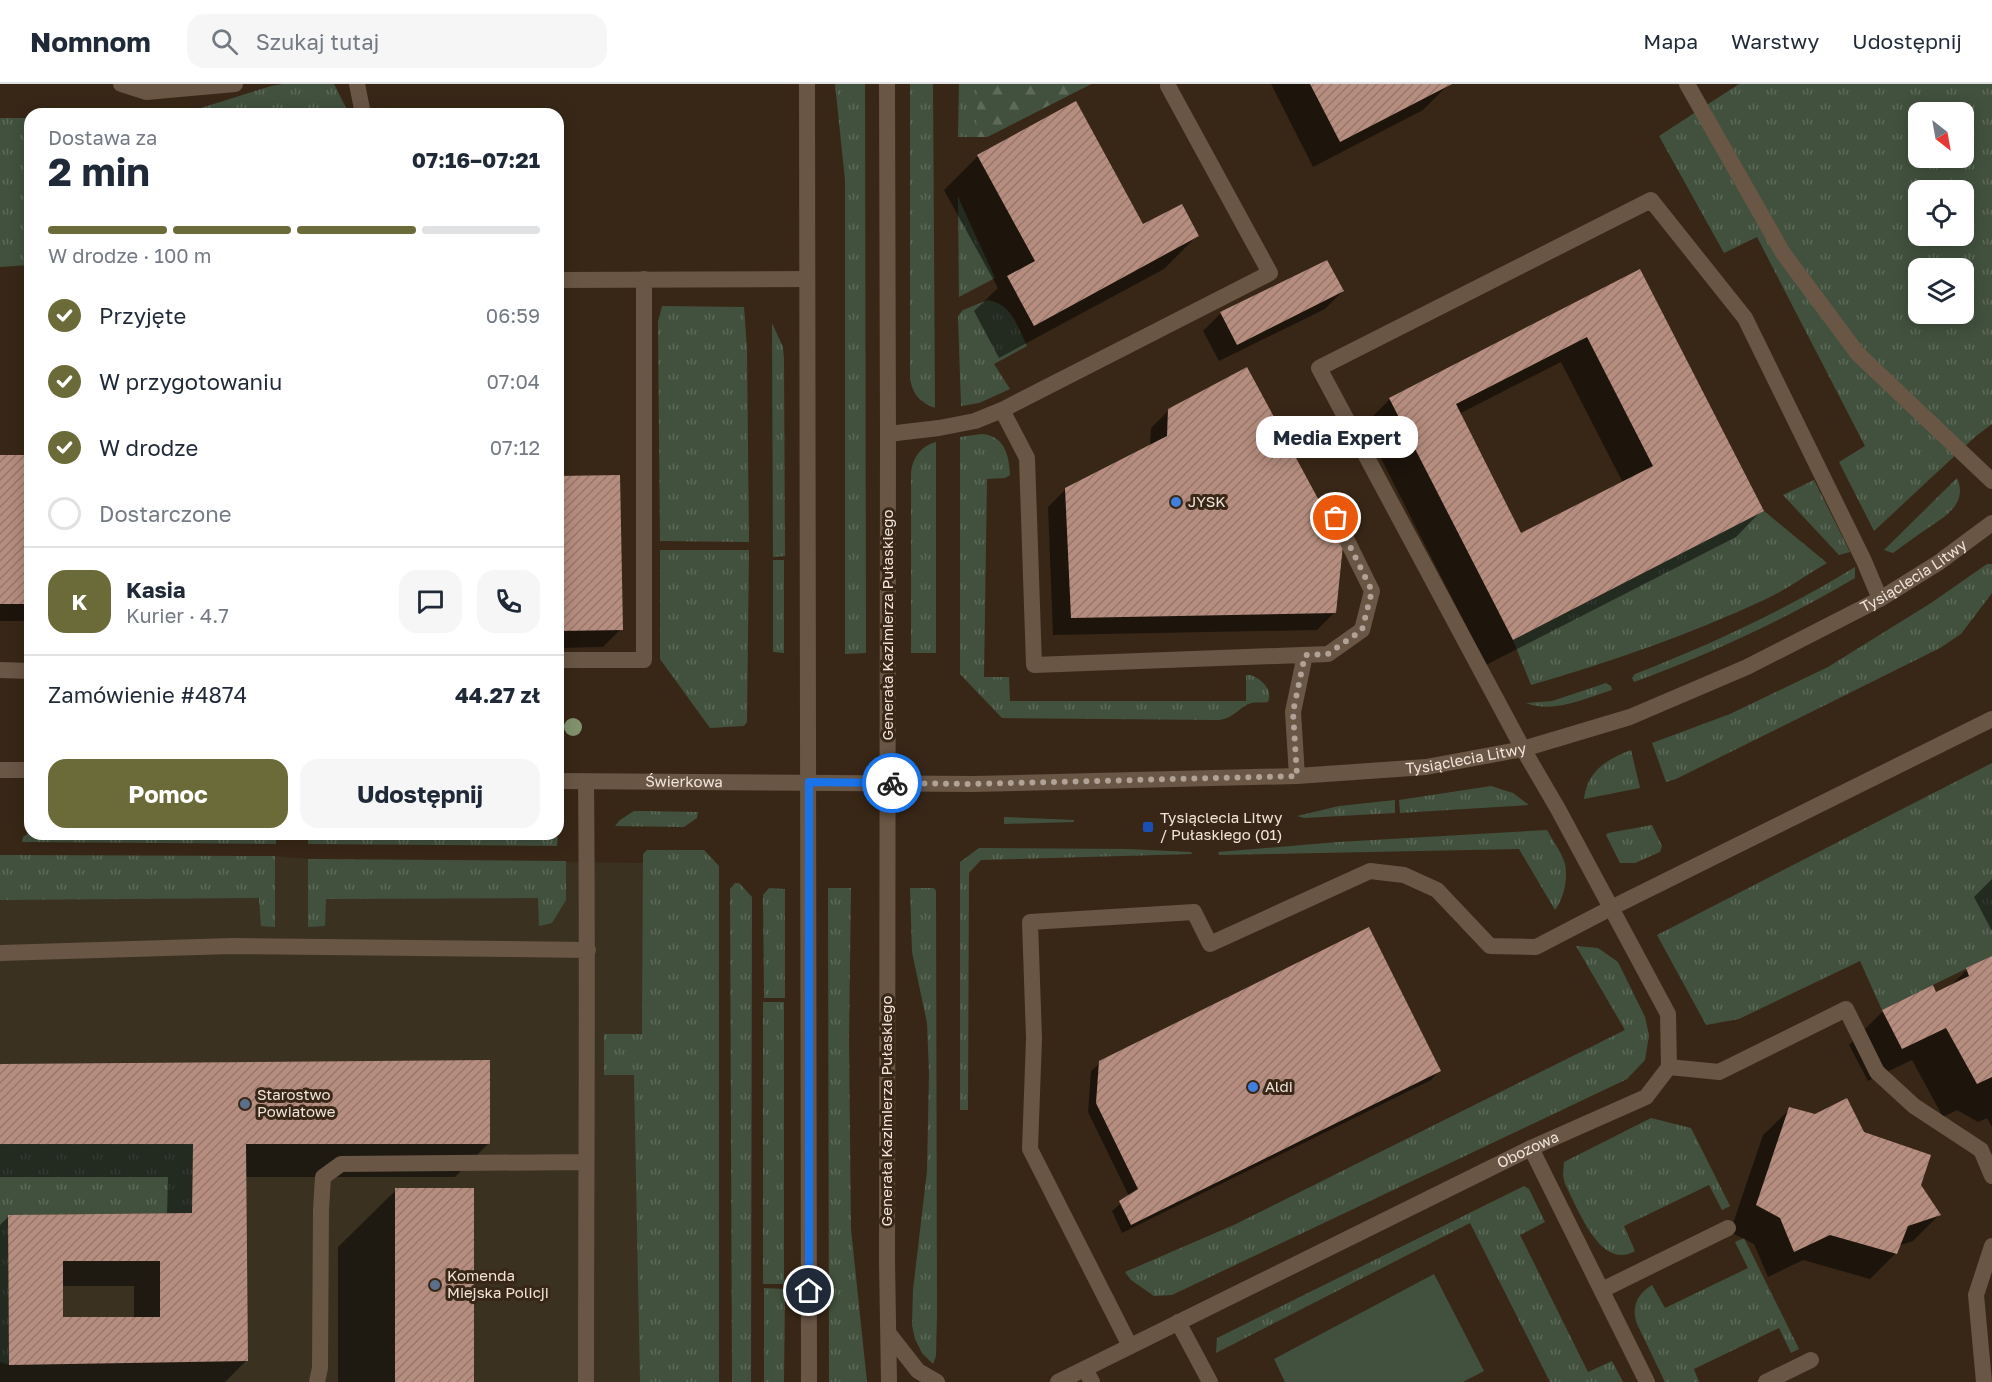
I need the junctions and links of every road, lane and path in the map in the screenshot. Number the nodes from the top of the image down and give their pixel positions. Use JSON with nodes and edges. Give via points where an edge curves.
{"nodes":[{"id":1,"x":121,"y":84,"type":"edge"},
{"id":2,"x":235,"y":84,"type":"edge"},
{"id":3,"x":357,"y":84,"type":"edge"},
{"id":4,"x":807,"y":84,"type":"edge"},
{"id":5,"x":886,"y":84,"type":"edge"},
{"id":6,"x":1687,"y":84,"type":"edge"},
{"id":7,"x":1168,"y":86,"type":"dead end"},
{"id":8,"x":362,"y":108,"type":"edge"},
{"id":9,"x":644,"y":279,"type":"junction"},
{"id":10,"x":807,"y":279,"type":"junction"},
{"id":11,"x":564,"y":280,"type":"edge"},
{"id":12,"x":1002,"y":410,"type":"junction"},
{"id":13,"x":888,"y":434,"type":"junction"},
{"id":14,"x":1992,"y":481,"type":"edge"},
{"id":15,"x":1336,"y":518,"type":"dead end"},
{"id":16,"x":1992,"y":523,"type":"edge"},
{"id":17,"x":1880,"y":599,"type":"junction"},
{"id":18,"x":1305,"y":655,"type":"junction"},
{"id":19,"x":564,"y":660,"type":"edge"},
{"id":20,"x":0,"y":670,"type":"edge"},
{"id":21,"x":24,"y":671,"type":"edge"},
{"id":22,"x":1992,"y":719,"type":"edge"},
{"id":23,"x":1523,"y":748,"type":"junction"},
{"id":24,"x":0,"y":770,"type":"edge"},
{"id":25,"x":24,"y":770,"type":"edge"},
{"id":26,"x":1297,"y":776,"type":"junction"},
{"id":27,"x":564,"y":781,"type":"edge"},
{"id":28,"x":586,"y":782,"type":"junction"},
{"id":29,"x":809,"y":782,"type":"junction"},
{"id":30,"x":887,"y":783,"type":"junction"},
{"id":31,"x":1611,"y":908,"type":"junction"},
{"id":32,"x":588,"y":950,"type":"junction"},
{"id":33,"x":0,"y":953,"type":"edge"},
{"id":34,"x":1669,"y":1067,"type":"junction"},
{"id":35,"x":1531,"y":1148,"type":"junction"},
{"id":36,"x":586,"y":1162,"type":"junction"},
{"id":37,"x":1992,"y":1176,"type":"edge"},
{"id":38,"x":1728,"y":1228,"type":"dead end"},
{"id":39,"x":1992,"y":1246,"type":"edge"},
{"id":40,"x":1602,"y":1290,"type":"junction"},
{"id":41,"x":1178,"y":1322,"type":"junction"},
{"id":42,"x":890,"y":1334,"type":"junction"},
{"id":43,"x":1130,"y":1346,"type":"junction"},
{"id":44,"x":1811,"y":1360,"type":"dead end"},
{"id":45,"x":1088,"y":1376,"type":"edge"},
{"id":46,"x":317,"y":1382,"type":"edge"},
{"id":47,"x":586,"y":1382,"type":"edge"},
{"id":48,"x":809,"y":1382,"type":"edge"},
{"id":49,"x":889,"y":1382,"type":"edge"},
{"id":50,"x":937,"y":1382,"type":"edge"},
{"id":51,"x":1058,"y":1382,"type":"edge"},
{"id":52,"x":1210,"y":1382,"type":"edge"},
{"id":53,"x":1647,"y":1382,"type":"edge"},
{"id":54,"x":1766,"y":1382,"type":"edge"},
{"id":55,"x":1984,"y":1382,"type":"edge"}],
"edges":[{"from":1,"to":2,"type":"street","via":[[146,92]]},
{"from":3,"to":8,"type":"street"},
{"from":4,"to":10,"type":"street"},
{"from":5,"to":13,"type":"street","name":"Generała Kazimierza Pułaskiego"},
{"from":6,"to":14,"type":"street","via":[[1783,253],[1858,354]]},
{"from":7,"to":12,"type":"street","via":[[1270,273]]},
{"from":9,"to":10,"type":"street"},
{"from":9,"to":11,"type":"street"},
{"from":9,"to":19,"type":"street","via":[[644,660]]},
{"from":10,"to":29,"type":"street"},
{"from":12,"to":13,"type":"street","via":[[975,421]]},
{"from":12,"to":18,"type":"street","via":[[1027,458],[1034,664]]},
{"from":13,"to":30,"type":"street","name":"Generała Kazimierza Pułaskiego"},
{"from":15,"to":18,"type":"street","via":[[1372,591],[1362,630],[1328,654]]},
{"from":16,"to":17,"type":"street","name":"Tysiąclecia Litwy"},
{"from":17,"to":23,"type":"street","name":"Tysiąclecia Litwy","via":[[1747,667],[1630,717]]},
{"from":17,"to":23,"type":"street","via":[[1745,318],[1651,200],[1319,368]]},
{"from":18,"to":26,"type":"street","via":[[1293,712]]},
{"from":20,"to":21,"type":"street"},
{"from":22,"to":31,"type":"street"},
{"from":23,"to":26,"type":"street","name":"Tysiąclecia Litwy","via":[[1426,767]]},
{"from":23,"to":31,"type":"street"},
{"from":24,"to":25,"type":"street"},
{"from":26,"to":30,"type":"street","name":"Tysiąclecia Litwy"},
{"from":27,"to":28,"type":"street","name":"Świerkowa"},
{"from":28,"to":29,"type":"street","name":"Świerkowa"},
{"from":28,"to":32,"type":"street"},
{"from":29,"to":30,"type":"street","name":"Świerkowa"},
{"from":29,"to":48,"type":"street"},
{"from":30,"to":42,"type":"street","name":"Generała Kazimierza Pułaskiego"},
{"from":31,"to":34,"type":"street","via":[[1668,1014]]},
{"from":31,"to":43,"type":"street","via":[[1536,947],[1490,946],[1437,890],[1404,875],[1370,871],[1210,944],[1194,912],[1030,922],[1034,1038],[1029,1149]]},
{"from":32,"to":33,"type":"street","via":[[232,946]]},
{"from":32,"to":36,"type":"street"},
{"from":34,"to":35,"type":"street","name":"Obozowa","via":[[1646,1097]]},
{"from":34,"to":37,"type":"street","via":[[1719,1072],[1846,1009],[1877,1072],[1914,1106],[1981,1150]]},
{"from":35,"to":40,"type":"street"},
{"from":35,"to":41,"type":"street","name":"Obozowa"},
{"from":36,"to":46,"type":"street","via":[[341,1164],[323,1177]]},
{"from":36,"to":47,"type":"street"},
{"from":38,"to":40,"type":"street"},
{"from":39,"to":55,"type":"street","via":[[1976,1294]]},
{"from":40,"to":53,"type":"street"},
{"from":41,"to":43,"type":"street","name":"Obozowa"},
{"from":41,"to":52,"type":"street"},
{"from":42,"to":49,"type":"street","name":"Generała Kazimierza Pułaskiego"},
{"from":42,"to":50,"type":"street","via":[[918,1371]]},
{"from":43,"to":45,"type":"street","name":"Obozowa"},
{"from":44,"to":54,"type":"street"},
{"from":45,"to":51,"type":"street","name":"Obozowa"}]}
